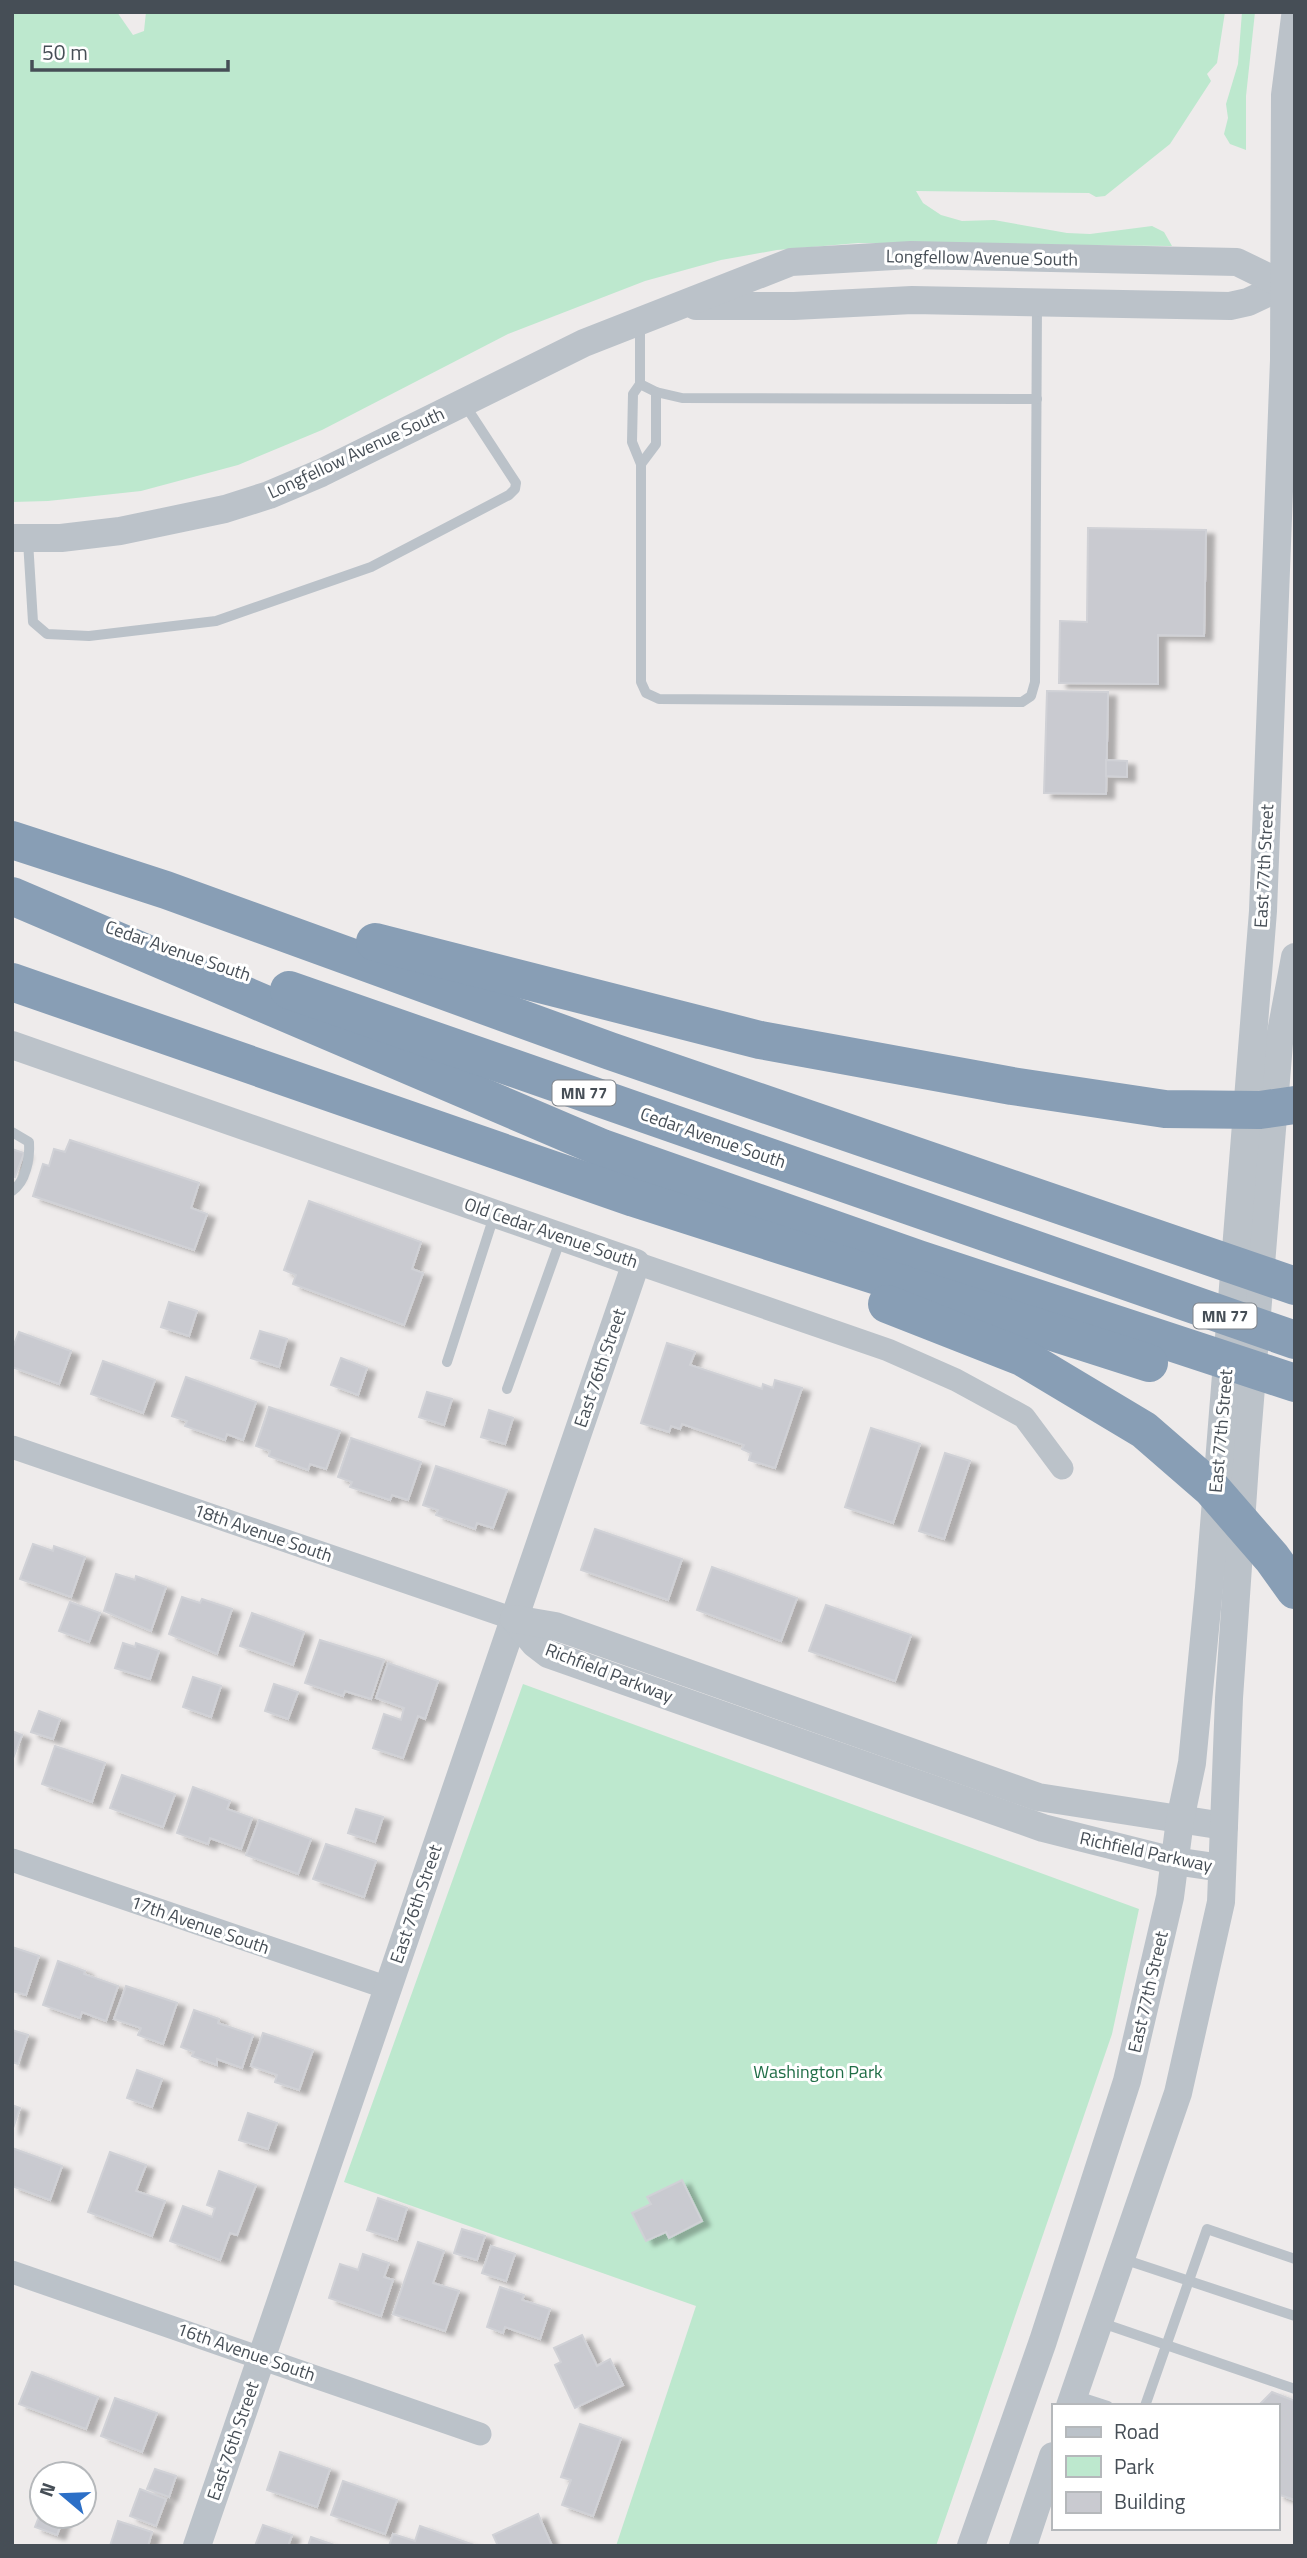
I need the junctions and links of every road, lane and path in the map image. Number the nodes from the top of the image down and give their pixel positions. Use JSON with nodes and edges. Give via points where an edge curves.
{"nodes":[{"id":1,"x":1295,"y":17,"type":"edge"},
{"id":2,"x":1289,"y":285,"type":"edge"},
{"id":3,"x":1037,"y":304,"type":"junction"},
{"id":4,"x":683,"y":306,"type":"junction"},
{"id":5,"x":640,"y":321,"type":"junction"},
{"id":6,"x":640,"y":384,"type":"junction"},
{"id":7,"x":656,"y":392,"type":"junction"},
{"id":8,"x":1037,"y":399,"type":"junction"},
{"id":9,"x":463,"y":402,"type":"junction"},
{"id":10,"x":640,"y":464,"type":"junction"},
{"id":11,"x":20,"y":538,"type":"edge"},
{"id":12,"x":12,"y":841,"type":"edge"},
{"id":13,"x":166,"y":890,"type":"junction"},
{"id":14,"x":12,"y":895,"type":"edge"},
{"id":15,"x":1295,"y":957,"type":"edge"},
{"id":16,"x":12,"y":982,"type":"edge"},
{"id":17,"x":12,"y":1045,"type":"edge"},
{"id":18,"x":1295,"y":1105,"type":"edge"},
{"id":19,"x":12,"y":1132,"type":"edge"},
{"id":20,"x":12,"y":1191,"type":"edge"},
{"id":21,"x":634,"y":1198,"type":"junction"},
{"id":22,"x":495,"y":1214,"type":"junction"},
{"id":23,"x":561,"y":1238,"type":"junction"},
{"id":24,"x":636,"y":1263,"type":"junction"},
{"id":25,"x":1295,"y":1286,"type":"edge"},
{"id":26,"x":1295,"y":1340,"type":"edge"},
{"id":27,"x":1136,"y":1345,"type":"junction"},
{"id":28,"x":447,"y":1363,"type":"dead end"},
{"id":29,"x":1295,"y":1383,"type":"edge"},
{"id":30,"x":507,"y":1389,"type":"dead end"},
{"id":31,"x":1295,"y":1410,"type":"edge"},
{"id":32,"x":12,"y":1447,"type":"edge"},
{"id":33,"x":1062,"y":1468,"type":"dead end"},
{"id":34,"x":1295,"y":1590,"type":"edge"},
{"id":35,"x":514,"y":1619,"type":"junction"},
{"id":36,"x":1180,"y":1820,"type":"junction"},
{"id":37,"x":1224,"y":1826,"type":"junction"},
{"id":38,"x":12,"y":1860,"type":"edge"},
{"id":39,"x":1174,"y":1861,"type":"junction"},
{"id":40,"x":1222,"y":1868,"type":"junction"},
{"id":41,"x":388,"y":1988,"type":"junction"},
{"id":42,"x":1121,"y":2258,"type":"junction"},
{"id":43,"x":1295,"y":2259,"type":"edge"},
{"id":44,"x":12,"y":2272,"type":"edge"},
{"id":45,"x":1190,"y":2280,"type":"junction"},
{"id":46,"x":1295,"y":2316,"type":"edge"},
{"id":47,"x":1099,"y":2322,"type":"junction"},
{"id":48,"x":1167,"y":2345,"type":"junction"},
{"id":49,"x":261,"y":2357,"type":"junction"},
{"id":50,"x":1295,"y":2389,"type":"edge"},
{"id":51,"x":1072,"y":2400,"type":"edge"},
{"id":52,"x":1096,"y":2404,"type":"edge"},
{"id":53,"x":1146,"y":2404,"type":"edge"},
{"id":54,"x":480,"y":2434,"type":"dead end"},
{"id":55,"x":1052,"y":2459,"type":"edge"},
{"id":56,"x":197,"y":2546,"type":"edge"},
{"id":57,"x":971,"y":2546,"type":"edge"},
{"id":58,"x":1023,"y":2546,"type":"edge"}],
"edges":[{"from":1,"to":2,"type":"street","name":"East 77th Street","via":[[1285,95]]},
{"from":2,"to":3,"type":"street","name":"Longfellow Avenue South","via":[[1230,306]]},
{"from":2,"to":4,"type":"street","name":"Longfellow Avenue South","via":[[1237,262],[911,255],[791,262]]},
{"from":2,"to":36,"type":"street","name":"East 77th Street","via":[[1263,911],[1209,1588],[1192,1763]]},
{"from":3,"to":4,"type":"street","name":"Longfellow Avenue South","via":[[912,300]]},
{"from":3,"to":8,"type":"lane"},
{"from":4,"to":5,"type":"street","name":"Longfellow Avenue South"},
{"from":5,"to":6,"type":"lane"},
{"from":5,"to":9,"type":"street","name":"Longfellow Avenue South"},
{"from":6,"to":7,"type":"lane"},
{"from":6,"to":10,"type":"lane","via":[[633,394],[632,442]]},
{"from":7,"to":8,"type":"lane","via":[[682,398]]},
{"from":7,"to":10,"type":"lane","via":[[656,444]]},
{"from":8,"to":10,"type":"lane","via":[[1035,682],[1031,696],[1023,702],[659,699],[646,693],[641,682]]},
{"from":9,"to":11,"type":"street","name":"Longfellow Avenue South","via":[[321,473],[225,509],[120,531]]},
{"from":9,"to":11,"type":"lane","via":[[516,483],[509,495],[371,567],[216,621],[89,636],[47,634],[33,622]]},
{"from":12,"to":13,"type":"highway"},
{"from":13,"to":18,"type":"highway","via":[[760,1040],[1012,1087],[1165,1109],[1260,1110]]},
{"from":13,"to":25,"type":"highway","via":[[610,1051]]},
{"from":14,"to":26,"type":"highway","name":"Cedar Avenue South","number":"MN 77"},
{"from":14,"to":27,"type":"highway","via":[[602,1148],[918,1259]]},
{"from":15,"to":37,"type":"street","name":"East 77th Street","via":[[1279,1043],[1248,1422]]},
{"from":16,"to":21,"type":"highway"},
{"from":17,"to":22,"type":"street","name":"Old Cedar Avenue South"},
{"from":19,"to":20,"type":"lane","via":[[29,1142],[30,1155],[20,1185]]},
{"from":21,"to":27,"type":"highway"},
{"from":21,"to":34,"type":"highway","via":[[684,1226],[1022,1357],[1144,1430],[1212,1489]]},
{"from":22,"to":23,"type":"street","name":"Old Cedar Avenue South"},
{"from":22,"to":28,"type":"lane"},
{"from":23,"to":24,"type":"street","name":"Old Cedar Avenue South"},
{"from":23,"to":30,"type":"lane"},
{"from":24,"to":33,"type":"street","name":"Old Cedar Avenue South","via":[[888,1350],[956,1380],[1024,1417]]},
{"from":24,"to":35,"type":"street","name":"East 76th Street"},
{"from":27,"to":29,"type":"highway"},
{"from":27,"to":31,"type":"highway"},
{"from":32,"to":35,"type":"street","name":"18th Avenue South"},
{"from":35,"to":36,"type":"street","name":"Richfield Parkway","via":[[555,1626],[1038,1797]]},
{"from":35,"to":39,"type":"street","name":"Richfield Parkway","via":[[548,1654],[1043,1828]]},
{"from":35,"to":41,"type":"street","name":"East 76th Street"},
{"from":36,"to":37,"type":"street","name":"Richfield Parkway"},
{"from":36,"to":39,"type":"street","name":"East 77th Street"},
{"from":37,"to":40,"type":"street","name":"East 77th Street"},
{"from":38,"to":41,"type":"street","name":"17th Avenue South"},
{"from":39,"to":40,"type":"street","name":"Richfield Parkway"},
{"from":39,"to":57,"type":"street","name":"East 77th Street","via":[[1170,1897],[1127,2081]]},
{"from":40,"to":42,"type":"street","name":"East 77th Street","via":[[1221,1902],[1178,2093]]},
{"from":41,"to":49,"type":"street","name":"East 76th Street"},
{"from":42,"to":45,"type":"lane"},
{"from":42,"to":47,"type":"street","name":"East 77th Street"},
{"from":43,"to":45,"type":"lane","via":[[1207,2230]]},
{"from":44,"to":49,"type":"street","name":"16th Avenue South"},
{"from":45,"to":46,"type":"lane"},
{"from":45,"to":48,"type":"lane"},
{"from":47,"to":48,"type":"lane"},
{"from":47,"to":51,"type":"street","name":"East 77th Street"},
{"from":48,"to":50,"type":"lane"},
{"from":48,"to":53,"type":"lane"},
{"from":49,"to":54,"type":"street","name":"16th Avenue South"},
{"from":49,"to":56,"type":"street","name":"East 76th Street"},
{"from":51,"to":52,"type":"lane"},
{"from":55,"to":58,"type":"street"}]}
